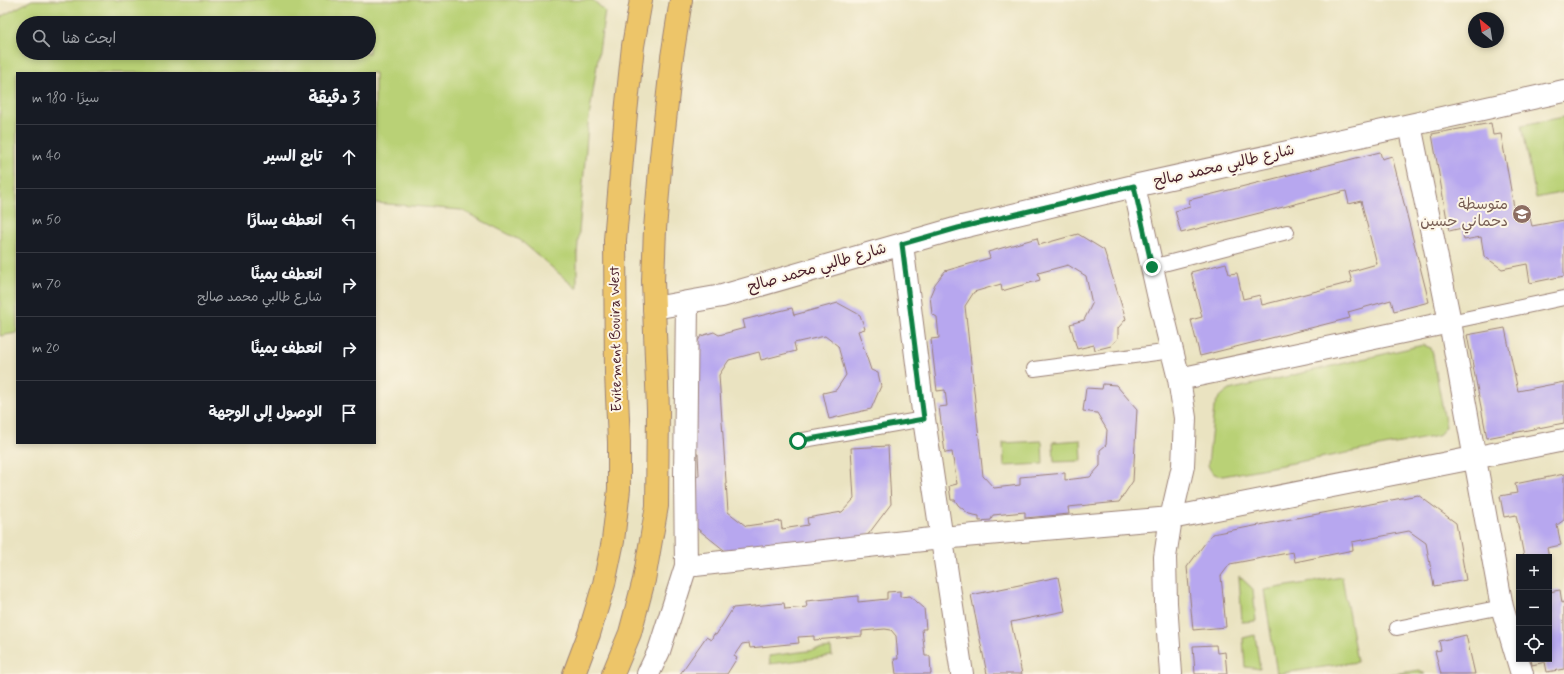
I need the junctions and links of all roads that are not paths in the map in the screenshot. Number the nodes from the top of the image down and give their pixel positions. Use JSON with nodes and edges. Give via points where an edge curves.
{"nodes":[{"id":1,"x":641,"y":0,"type":"edge"},
{"id":2,"x":681,"y":0,"type":"edge"},
{"id":3,"x":1564,"y":91,"type":"edge"},
{"id":4,"x":1410,"y":125,"type":"junction"},
{"id":5,"x":1134,"y":186,"type":"junction"},
{"id":6,"x":1287,"y":232,"type":"dead end"},
{"id":7,"x":902,"y":244,"type":"junction"},
{"id":8,"x":1152,"y":267,"type":"junction"},
{"id":9,"x":1564,"y":298,"type":"edge"},
{"id":10,"x":687,"y":302,"type":"junction"},
{"id":11,"x":654,"y":308,"type":"junction"},
{"id":12,"x":1450,"y":322,"type":"junction"},
{"id":13,"x":1172,"y":351,"type":"junction"},
{"id":14,"x":1034,"y":370,"type":"dead end"},
{"id":15,"x":1179,"y":379,"type":"junction"},
{"id":16,"x":924,"y":419,"type":"junction"},
{"id":17,"x":1564,"y":440,"type":"edge"},
{"id":18,"x":798,"y":441,"type":"dead end"},
{"id":19,"x":1474,"y":457,"type":"junction"},
{"id":20,"x":1171,"y":518,"type":"junction"},
{"id":21,"x":941,"y":538,"type":"junction"},
{"id":22,"x":686,"y":566,"type":"junction"},
{"id":23,"x":1502,"y":607,"type":"junction"},
{"id":24,"x":1397,"y":628,"type":"dead end"},
{"id":25,"x":574,"y":674,"type":"edge"},
{"id":26,"x":613,"y":674,"type":"edge"},
{"id":27,"x":648,"y":674,"type":"edge"},
{"id":28,"x":962,"y":674,"type":"edge"},
{"id":29,"x":1171,"y":674,"type":"edge"},
{"id":30,"x":1522,"y":674,"type":"edge"}],
"edges":[{"from":1,"to":25,"type":"highway","name":"Evitement Bouira West","via":[[626,106],[615,240],[619,490],[613,541],[604,584]]},
{"from":2,"to":11,"type":"highway","via":[[661,158],[655,229]]},
{"from":3,"to":4,"type":"street","name":"شارع طالبي محمد صالح"},
{"from":4,"to":5,"type":"street","name":"شارع طالبي محمد صالح"},
{"from":4,"to":12,"type":"street"},
{"from":5,"to":7,"type":"street","name":"شارع طالبي محمد صالح"},
{"from":5,"to":8,"type":"street"},
{"from":6,"to":8,"type":"lane"},
{"from":7,"to":10,"type":"street","name":"شارع طالبي محمد صالح","via":[[722,296]]},
{"from":7,"to":16,"type":"street"},
{"from":8,"to":13,"type":"street"},
{"from":9,"to":12,"type":"lane"},
{"from":10,"to":11,"type":"street","name":"شارع طالبي محمد صالح"},
{"from":10,"to":22,"type":"street"},
{"from":11,"to":26,"type":"highway","via":[[658,410],[657,506],[644,580],[630,633]]},
{"from":12,"to":15,"type":"street"},
{"from":12,"to":19,"type":"street"},
{"from":13,"to":14,"type":"lane"},
{"from":13,"to":15,"type":"street"},
{"from":15,"to":20,"type":"street","via":[[1185,418],[1183,466]]},
{"from":16,"to":18,"type":"lane"},
{"from":16,"to":21,"type":"street"},
{"from":17,"to":19,"type":"street"},
{"from":19,"to":20,"type":"street"},
{"from":19,"to":23,"type":"street"},
{"from":20,"to":21,"type":"street"},
{"from":20,"to":29,"type":"street","via":[[1165,557]]},
{"from":21,"to":22,"type":"street"},
{"from":21,"to":28,"type":"street"},
{"from":22,"to":27,"type":"street","via":[[659,651]]},
{"from":23,"to":24,"type":"lane"},
{"from":23,"to":30,"type":"street"}]}
